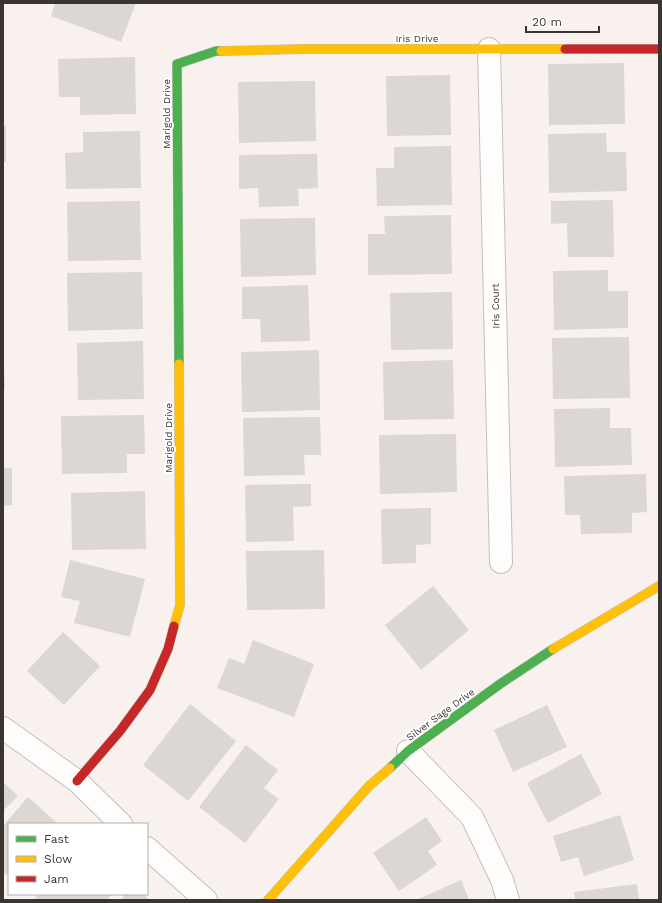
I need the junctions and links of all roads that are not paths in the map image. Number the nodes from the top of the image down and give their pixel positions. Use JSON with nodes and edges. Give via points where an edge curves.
{"nodes":[{"id":1,"x":489,"y":49,"type":"junction"},
{"id":2,"x":659,"y":49,"type":"edge"},
{"id":3,"x":177,"y":64,"type":"joint"},
{"id":4,"x":501,"y":562,"type":"dead end"},
{"id":5,"x":659,"y":586,"type":"edge"},
{"id":6,"x":3,"y":728,"type":"edge"},
{"id":7,"x":408,"y":751,"type":"junction"},
{"id":8,"x":77,"y":781,"type":"junction"},
{"id":9,"x":120,"y":823,"type":"edge"},
{"id":10,"x":148,"y":849,"type":"edge"},
{"id":11,"x":206,"y":900,"type":"edge"},
{"id":12,"x":268,"y":900,"type":"edge"},
{"id":13,"x":508,"y":900,"type":"edge"}],
"edges":[{"from":1,"to":2,"type":"street","name":"Iris Drive"},
{"from":1,"to":3,"type":"street","name":"Iris Drive","via":[[216,51]]},
{"from":1,"to":4,"type":"street","name":"Iris Court"},
{"from":3,"to":8,"type":"street","name":"Marigold Drive","via":[[180,605],[168,649],[150,690],[120,731]]},
{"from":5,"to":7,"type":"street","name":"Silver Sage Drive","via":[[564,642],[500,684]]},
{"from":6,"to":8,"type":"street"},
{"from":7,"to":12,"type":"street","name":"Silver Sage Drive","via":[[369,786]]},
{"from":7,"to":13,"type":"street","via":[[472,817],[502,880]]},
{"from":8,"to":9,"type":"street"},
{"from":10,"to":11,"type":"street"}]}
